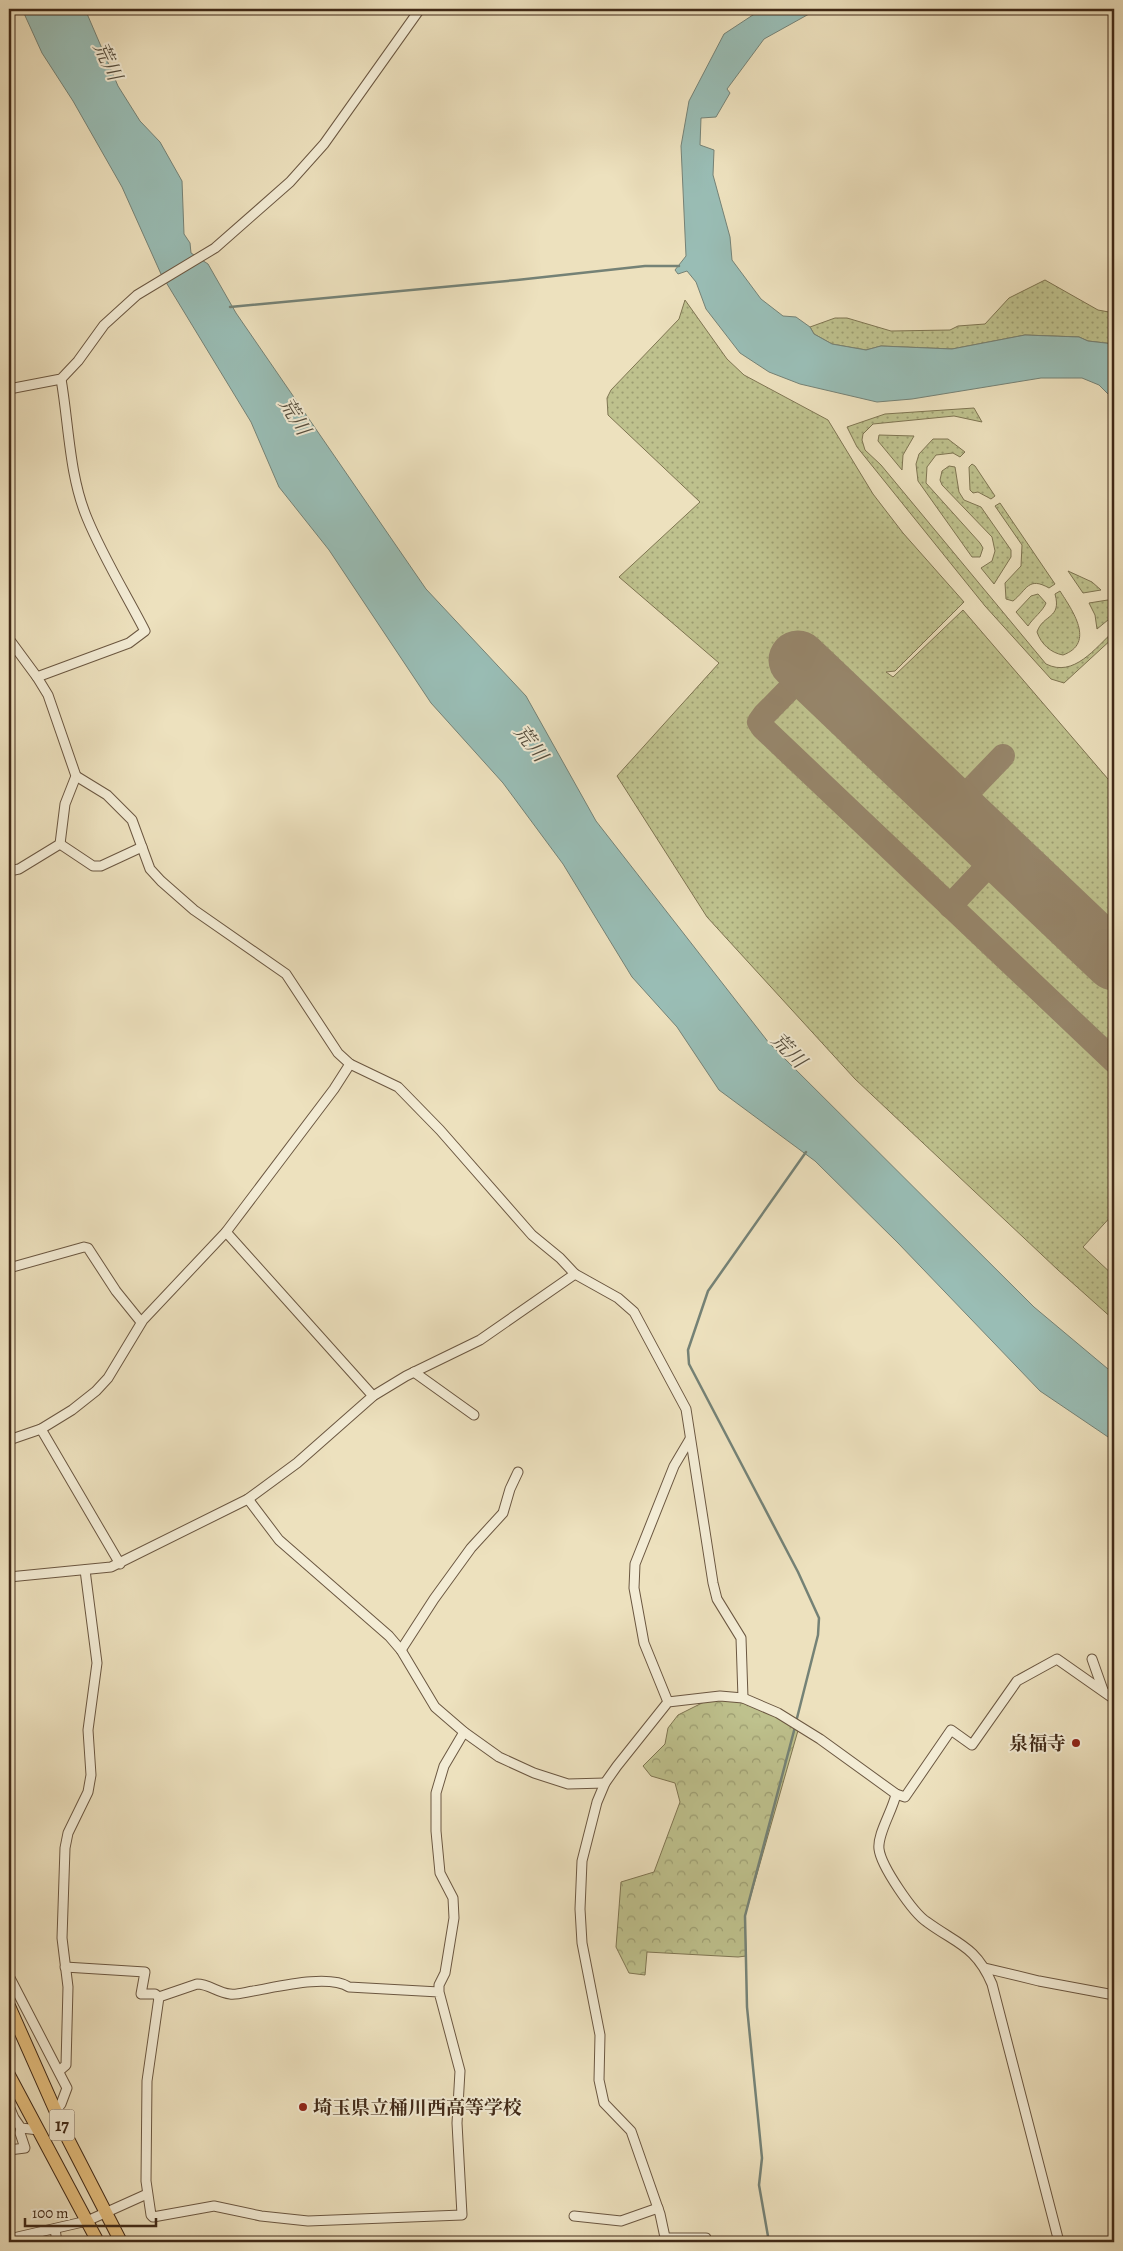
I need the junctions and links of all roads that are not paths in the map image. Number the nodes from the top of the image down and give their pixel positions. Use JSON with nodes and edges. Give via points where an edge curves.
{"nodes":[{"id":1,"x":420,"y":9,"type":"edge"},
{"id":2,"x":61,"y":379,"type":"junction"},
{"id":3,"x":9,"y":389,"type":"edge"},
{"id":4,"x":9,"y":639,"type":"edge"},
{"id":5,"x":37,"y":676,"type":"junction"},
{"id":6,"x":76,"y":776,"type":"junction"},
{"id":7,"x":60,"y":844,"type":"junction"},
{"id":8,"x":142,"y":847,"type":"junction"},
{"id":9,"x":9,"y":871,"type":"edge"},
{"id":10,"x":350,"y":1064,"type":"junction"},
{"id":11,"x":226,"y":1232,"type":"junction"},
{"id":12,"x":9,"y":1268,"type":"edge"},
{"id":13,"x":575,"y":1274,"type":"junction"},
{"id":14,"x":141,"y":1322,"type":"junction"},
{"id":15,"x":414,"y":1372,"type":"junction"},
{"id":16,"x":373,"y":1396,"type":"junction"},
{"id":17,"x":474,"y":1415,"type":"dead end"},
{"id":18,"x":41,"y":1429,"type":"junction"},
{"id":19,"x":690,"y":1439,"type":"junction"},
{"id":20,"x":9,"y":1440,"type":"edge"},
{"id":21,"x":518,"y":1472,"type":"dead end"},
{"id":22,"x":248,"y":1499,"type":"junction"},
{"id":23,"x":120,"y":1564,"type":"junction"},
{"id":24,"x":85,"y":1570,"type":"junction"},
{"id":25,"x":9,"y":1577,"type":"edge"},
{"id":26,"x":401,"y":1650,"type":"junction"},
{"id":27,"x":1092,"y":1659,"type":"dead end"},
{"id":28,"x":1104,"y":1690,"type":"junction"},
{"id":29,"x":743,"y":1698,"type":"junction"},
{"id":30,"x":1114,"y":1699,"type":"edge"},
{"id":31,"x":668,"y":1702,"type":"junction"},
{"id":32,"x":464,"y":1732,"type":"junction"},
{"id":33,"x":605,"y":1783,"type":"junction"},
{"id":34,"x":896,"y":1794,"type":"junction"},
{"id":35,"x":65,"y":1967,"type":"junction"},
{"id":36,"x":985,"y":1968,"type":"junction"},
{"id":37,"x":9,"y":1976,"type":"edge"},
{"id":38,"x":439,"y":1992,"type":"junction"},
{"id":39,"x":1114,"y":1995,"type":"edge"},
{"id":40,"x":159,"y":1997,"type":"junction"},
{"id":41,"x":9,"y":2006,"type":"edge"},
{"id":42,"x":59,"y":2071,"type":"junction"},
{"id":43,"x":9,"y":2075,"type":"edge"},
{"id":44,"x":9,"y":2106,"type":"edge"},
{"id":45,"x":56,"y":2110,"type":"junction"},
{"id":46,"x":21,"y":2128,"type":"junction"},
{"id":47,"x":39,"y":2130,"type":"junction"},
{"id":48,"x":9,"y":2150,"type":"edge"},
{"id":49,"x":147,"y":2194,"type":"junction"},
{"id":50,"x":658,"y":2208,"type":"junction"},
{"id":51,"x":105,"y":2214,"type":"junction"},
{"id":52,"x":574,"y":2216,"type":"dead end"},
{"id":53,"x":87,"y":2221,"type":"junction"},
{"id":54,"x":55,"y":2229,"type":"junction"},
{"id":55,"x":9,"y":2239,"type":"edge"},
{"id":56,"x":666,"y":2240,"type":"edge"},
{"id":57,"x":57,"y":2242,"type":"edge"},
{"id":58,"x":98,"y":2242,"type":"edge"},
{"id":59,"x":121,"y":2242,"type":"edge"},
{"id":60,"x":707,"y":2242,"type":"edge"},
{"id":61,"x":1059,"y":2242,"type":"edge"}],
"edges":[{"from":1,"to":2,"type":"street","via":[[324,144],[290,182],[215,248],[137,295],[104,325]]},
{"from":2,"to":3,"type":"street"},
{"from":2,"to":5,"type":"street","via":[[69,450],[87,517],[145,631],[130,643]]},
{"from":4,"to":5,"type":"street"},
{"from":5,"to":6,"type":"street","via":[[48,695]]},
{"from":6,"to":7,"type":"street","via":[[65,804]]},
{"from":6,"to":8,"type":"street","via":[[107,795],[132,820]]},
{"from":7,"to":8,"type":"street","via":[[93,866],[101,866]]},
{"from":7,"to":9,"type":"street","via":[[19,869]]},
{"from":8,"to":10,"type":"street","via":[[150,869],[194,910],[286,974],[325,1036]]},
{"from":10,"to":11,"type":"street"},
{"from":10,"to":13,"type":"street","via":[[398,1087],[532,1235]]},
{"from":11,"to":14,"type":"street"},
{"from":11,"to":16,"type":"street"},
{"from":12,"to":14,"type":"street","via":[[88,1248]]},
{"from":13,"to":15,"type":"street","via":[[480,1340]]},
{"from":13,"to":19,"type":"street","via":[[618,1298],[634,1312],[686,1409]]},
{"from":14,"to":18,"type":"street","via":[[108,1378],[96,1391]]},
{"from":15,"to":16,"type":"street"},
{"from":15,"to":17,"type":"street"},
{"from":16,"to":22,"type":"street","via":[[297,1463]]},
{"from":18,"to":20,"type":"street"},
{"from":18,"to":23,"type":"street"},
{"from":19,"to":29,"type":"street","via":[[717,1599],[741,1638]]},
{"from":19,"to":31,"type":"street","via":[[674,1466],[635,1564],[634,1588],[644,1643]]},
{"from":21,"to":26,"type":"street","via":[[503,1513],[471,1548]]},
{"from":22,"to":23,"type":"street"},
{"from":22,"to":26,"type":"street","via":[[279,1540]]},
{"from":23,"to":24,"type":"street"},
{"from":24,"to":25,"type":"street"},
{"from":24,"to":35,"type":"street","via":[[97,1663],[88,1730],[91,1775],[88,1792],[68,1833],[65,1848],[62,1938]]},
{"from":26,"to":32,"type":"street","via":[[435,1707]]},
{"from":27,"to":28,"type":"street"},
{"from":28,"to":30,"type":"street"},
{"from":28,"to":34,"type":"street","via":[[1057,1659],[1036,1669],[1016,1681],[972,1745],[951,1730],[905,1797]]},
{"from":29,"to":31,"type":"street","via":[[720,1696]]},
{"from":29,"to":34,"type":"street","via":[[778,1713],[820,1739]]},
{"from":31,"to":33,"type":"street"},
{"from":32,"to":33,"type":"street","via":[[499,1757],[534,1774],[568,1784]]},
{"from":32,"to":38,"type":"street","via":[[444,1766],[436,1793],[440,1873],[453,1898],[454,1918]]},
{"from":33,"to":50,"type":"street","via":[[582,1861],[580,1909],[582,1943],[600,2035],[599,2080],[604,2103],[631,2131]]},
{"from":34,"to":36,"type":"street","via":[[879,1848],[887,1871],[925,1922],[966,1947]]},
{"from":35,"to":40,"type":"street","via":[[145,1972],[141,1994]]},
{"from":35,"to":42,"type":"street","via":[[68,1987],[66,2064]]},
{"from":36,"to":39,"type":"street"},
{"from":36,"to":61,"type":"street","via":[[992,1984]]},
{"from":37,"to":42,"type":"street"},
{"from":38,"to":40,"type":"street","via":[[348,1987],[341,1982],[332,1982],[229,1994],[196,1984]]},
{"from":38,"to":49,"type":"street","via":[[460,2071],[457,2123],[462,2215],[308,2221],[214,2206],[153,2217]]},
{"from":40,"to":49,"type":"street","via":[[147,2081]]},
{"from":41,"to":45,"type":"highway","number":"17"},
{"from":42,"to":45,"type":"street","via":[[67,2088]]},
{"from":43,"to":47,"type":"highway","number":"17"},
{"from":44,"to":46,"type":"street"},
{"from":45,"to":51,"type":"highway","number":"17"},
{"from":46,"to":47,"type":"street"},
{"from":46,"to":48,"type":"street","via":[[25,2148]]},
{"from":47,"to":53,"type":"highway","number":"17"},
{"from":49,"to":51,"type":"street"},
{"from":50,"to":52,"type":"street","via":[[621,2220]]},
{"from":50,"to":56,"type":"street"},
{"from":51,"to":53,"type":"street"},
{"from":51,"to":59,"type":"highway","number":"17"},
{"from":53,"to":54,"type":"street"},
{"from":53,"to":58,"type":"highway","number":"17"},
{"from":54,"to":55,"type":"street"},
{"from":54,"to":57,"type":"street"},
{"from":56,"to":60,"type":"street","via":[[706,2238]]}]}
